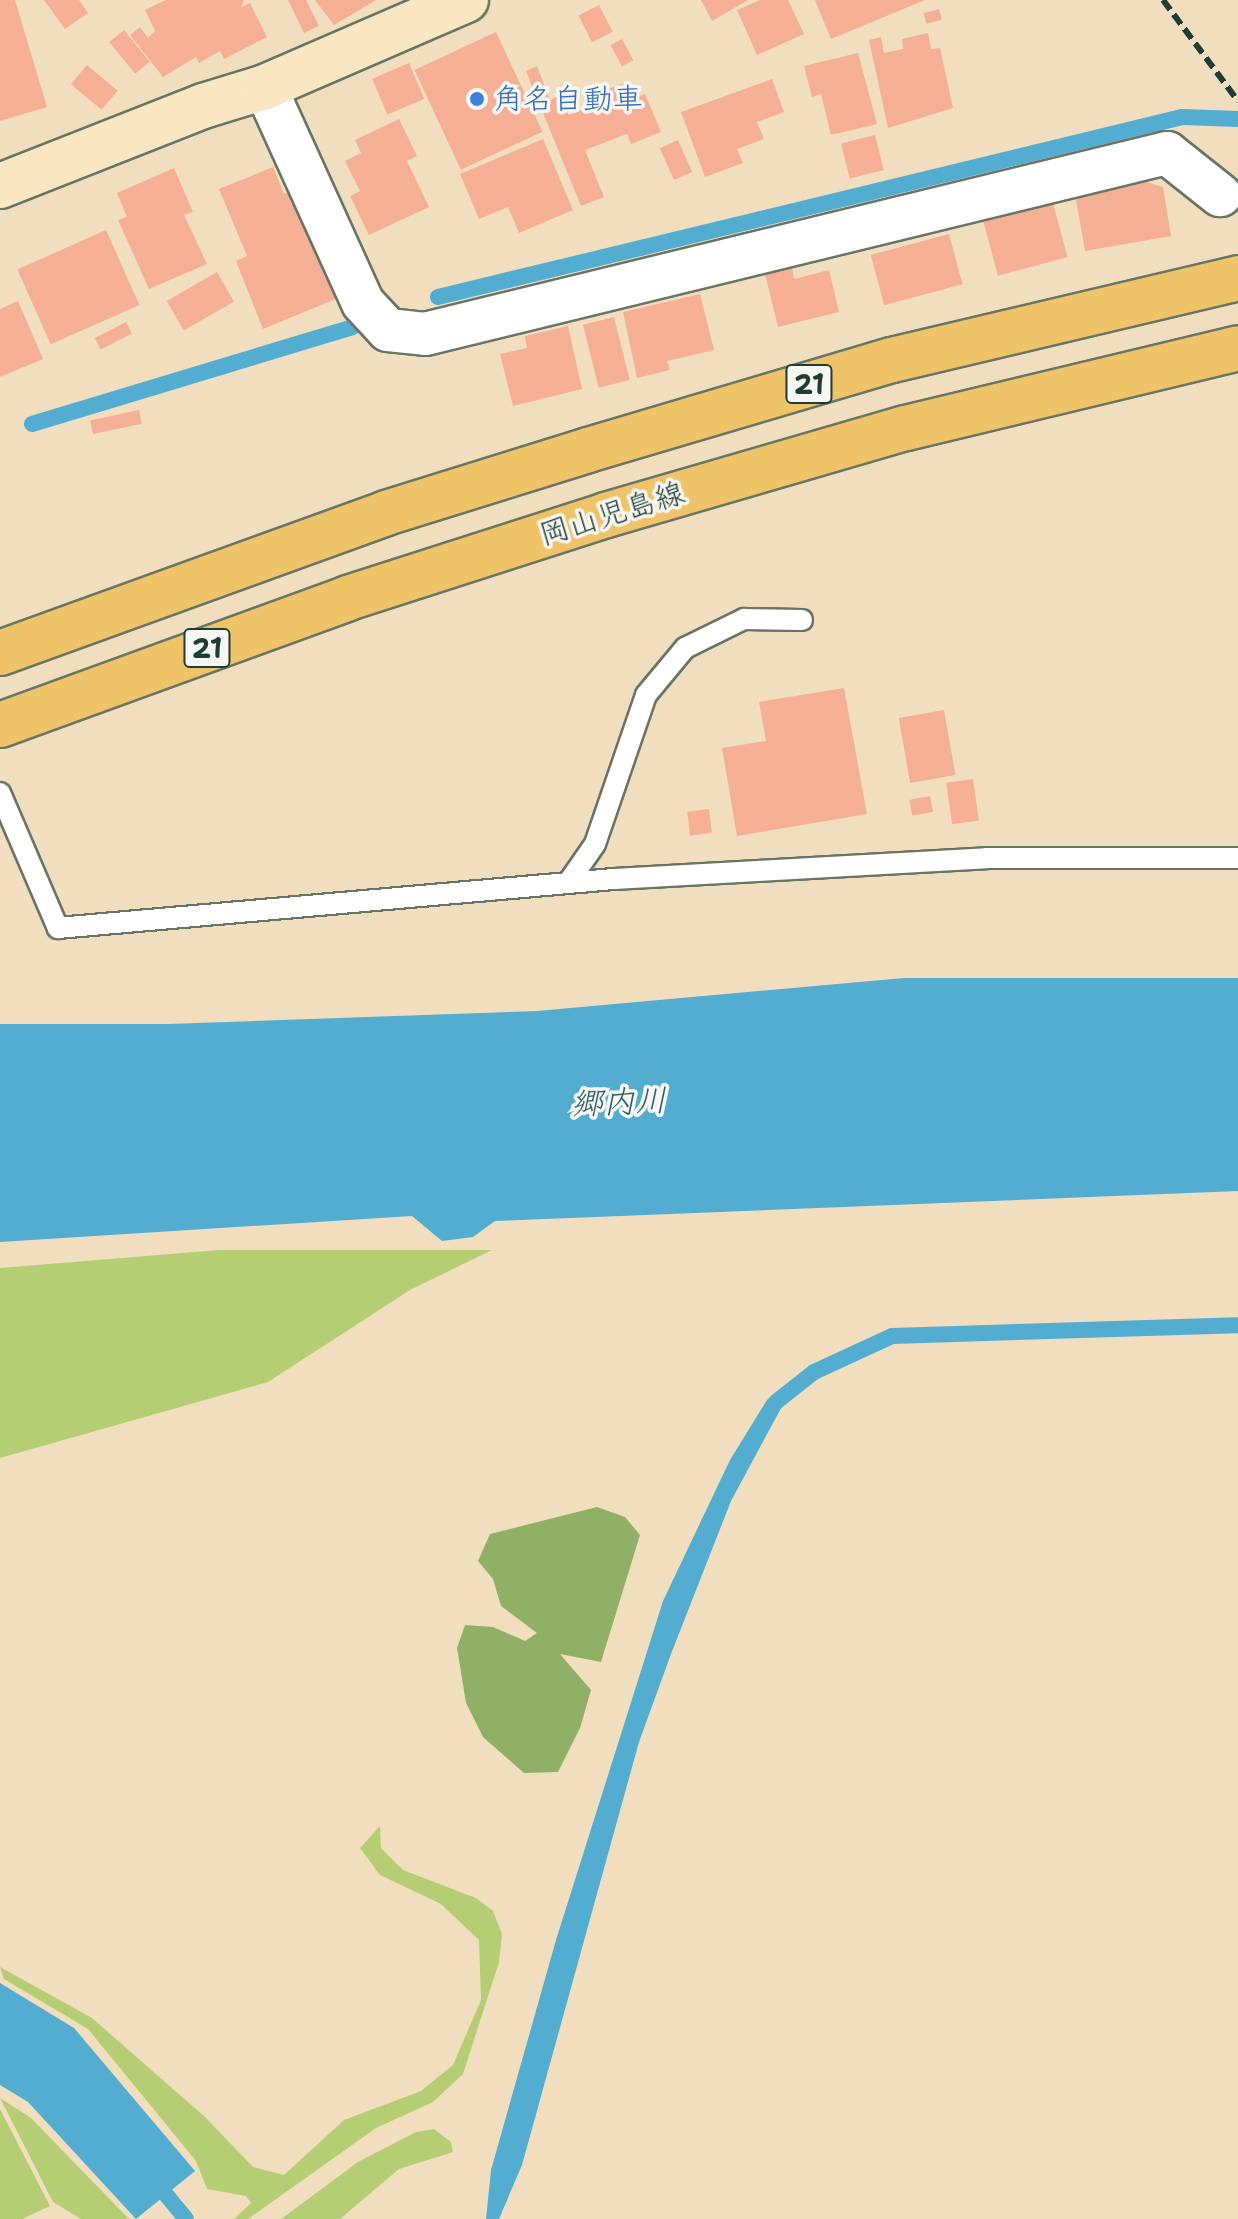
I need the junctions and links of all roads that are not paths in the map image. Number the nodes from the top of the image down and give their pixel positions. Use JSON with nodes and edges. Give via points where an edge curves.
{"nodes":[{"id":1,"x":466,"y":0,"type":"edge"},
{"id":2,"x":265,"y":87,"type":"junction"},
{"id":3,"x":0,"y":186,"type":"edge"},
{"id":4,"x":1220,"y":195,"type":"dead end"},
{"id":5,"x":1238,"y":278,"type":"edge"},
{"id":6,"x":1238,"y":348,"type":"edge"},
{"id":7,"x":802,"y":620,"type":"dead end"},
{"id":8,"x":0,"y":653,"type":"edge"},
{"id":9,"x":0,"y":725,"type":"edge"},
{"id":10,"x":0,"y":793,"type":"edge"},
{"id":11,"x":1238,"y":858,"type":"edge"},
{"id":12,"x":568,"y":883,"type":"junction"}],
"edges":[{"from":1,"to":2,"type":"street"},
{"from":2,"to":3,"type":"street"},
{"from":2,"to":4,"type":"street","via":[[363,303],[388,330],[425,334],[1167,153]]},
{"from":5,"to":8,"type":"main road","number":"21","via":[[892,360],[386,513]]},
{"from":6,"to":9,"type":"main road","name":"岡山児島線","number":"21","via":[[906,428],[416,576]]},
{"from":7,"to":12,"type":"lane","via":[[744,619],[685,648],[646,695],[595,844]]},
{"from":10,"to":12,"type":"lane","via":[[58,928]]},
{"from":11,"to":12,"type":"lane","via":[[986,858]]}]}
